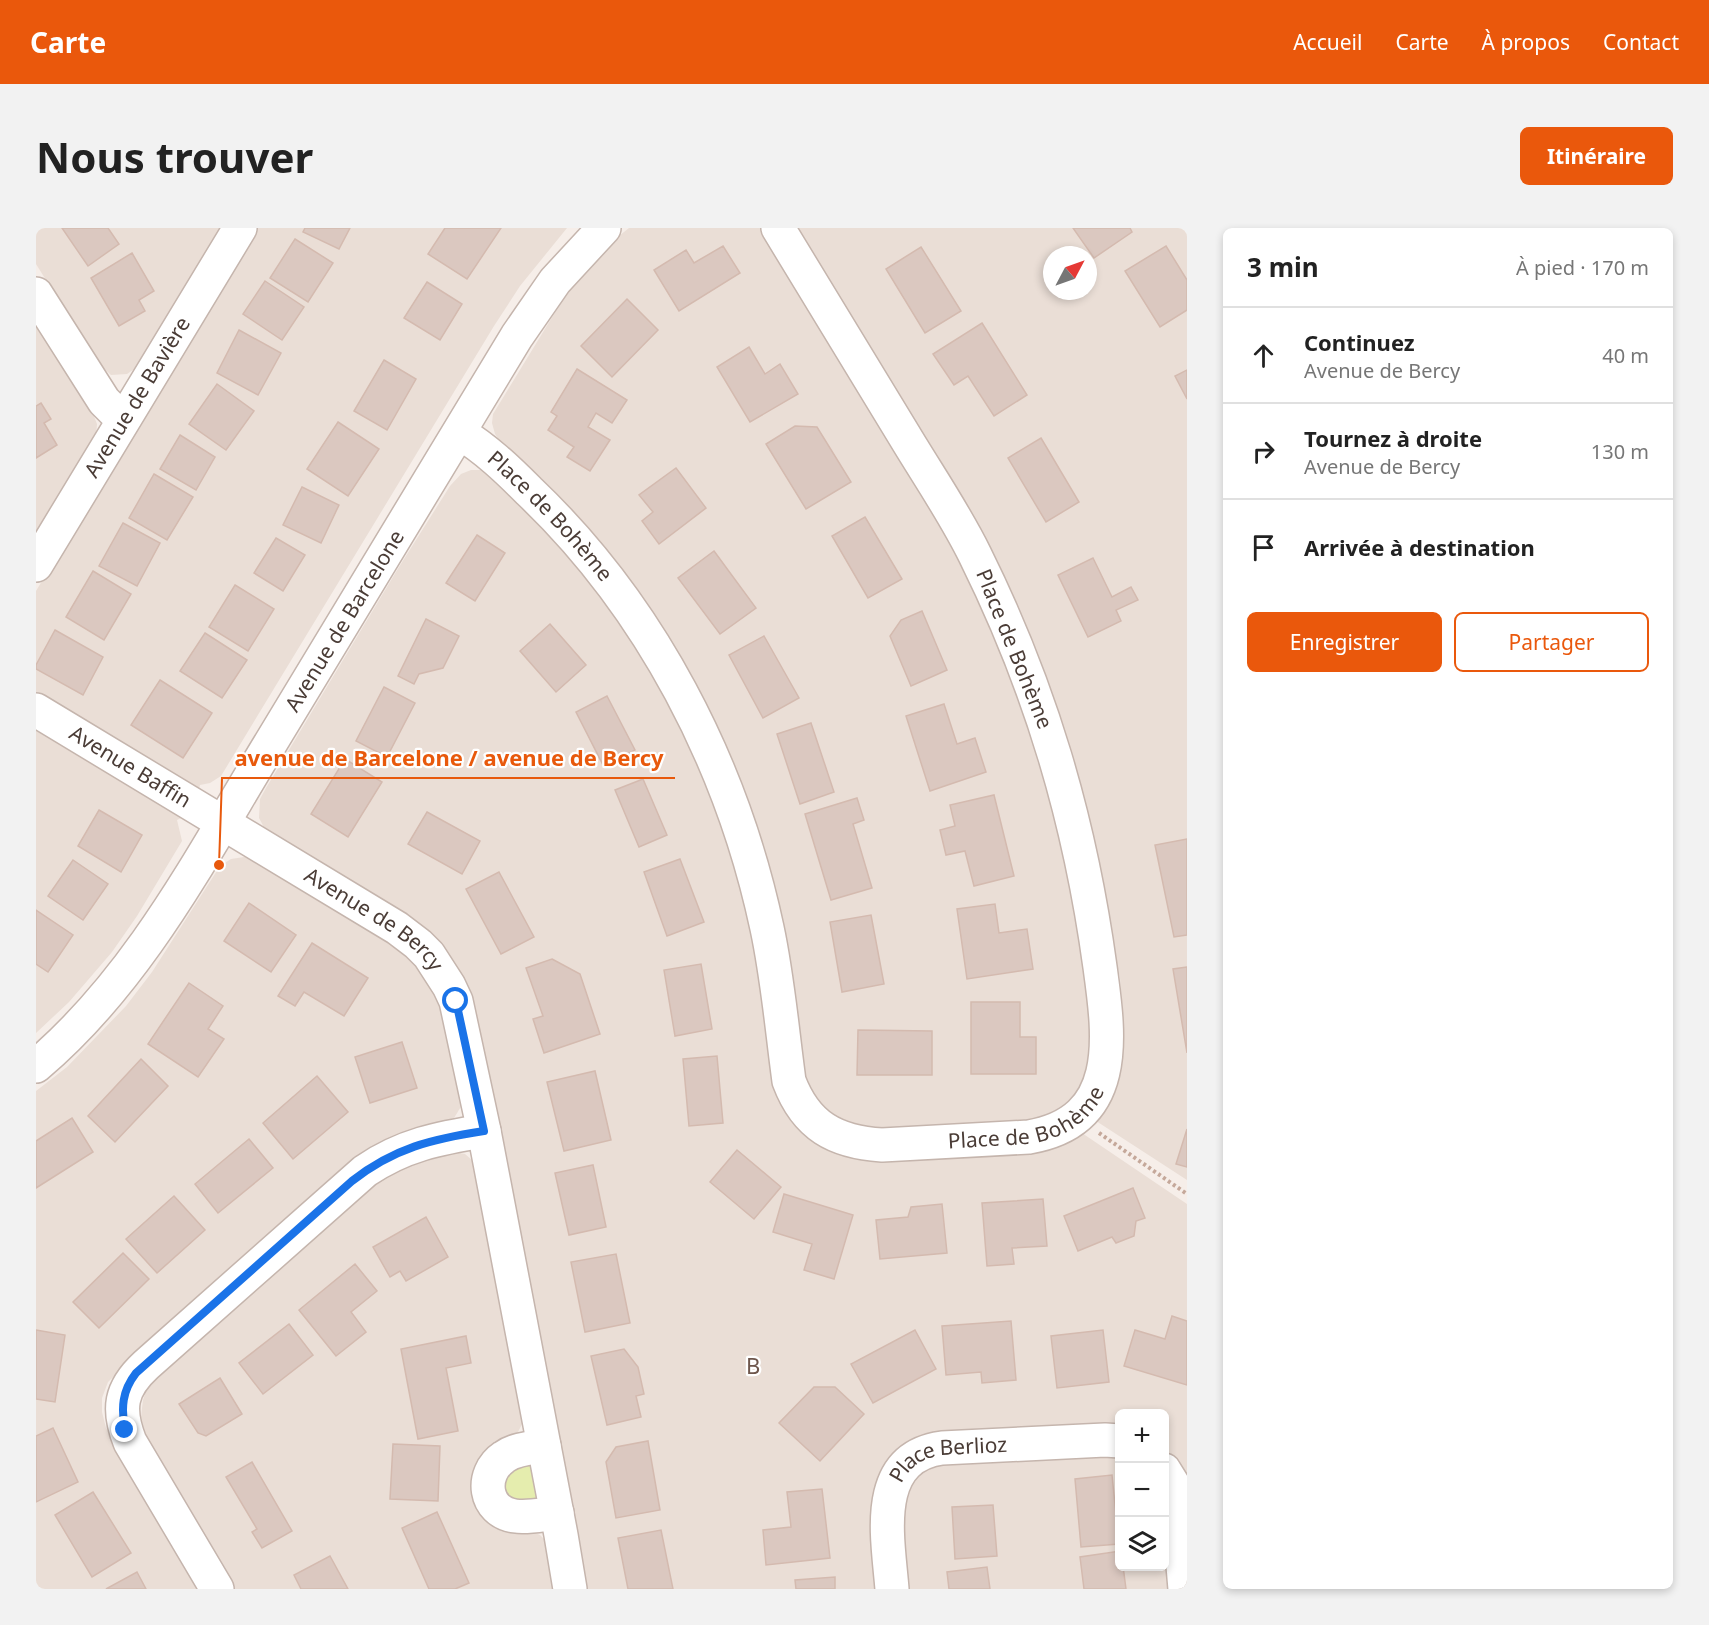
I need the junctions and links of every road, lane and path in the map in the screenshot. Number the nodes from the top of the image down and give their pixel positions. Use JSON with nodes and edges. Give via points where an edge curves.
{"nodes":[{"id":1,"x":240,"y":228,"type":"edge"},
{"id":2,"x":604,"y":228,"type":"edge"},
{"id":3,"x":778,"y":228,"type":"edge"},
{"id":4,"x":36,"y":294,"type":"edge"},
{"id":5,"x":125,"y":417,"type":"junction"},
{"id":6,"x":460,"y":433,"type":"junction"},
{"id":7,"x":36,"y":565,"type":"edge"},
{"id":8,"x":36,"y":710,"type":"edge"},
{"id":9,"x":222,"y":822,"type":"junction"},
{"id":10,"x":36,"y":1066,"type":"edge"},
{"id":11,"x":484,"y":1131,"type":"junction"},
{"id":12,"x":1097,"y":1131,"type":"dead end"},
{"id":13,"x":1187,"y":1194,"type":"edge"},
{"id":14,"x":1115,"y":1441,"type":"edge"},
{"id":15,"x":544,"y":1446,"type":"junction"},
{"id":16,"x":1169,"y":1477,"type":"edge"},
{"id":17,"x":557,"y":1512,"type":"junction"},
{"id":18,"x":217,"y":1589,"type":"edge"},
{"id":19,"x":570,"y":1589,"type":"edge"},
{"id":20,"x":892,"y":1589,"type":"edge"},
{"id":21,"x":1185,"y":1589,"type":"edge"}],
"edges":[{"from":1,"to":5,"type":"street","name":"Avenue de Bavière"},
{"from":2,"to":6,"type":"street","name":"Avenue de Barcelone","via":[[568,265],[537,306]]},
{"from":3,"to":6,"type":"street","name":"Place de Bohème","via":[[974,552],[1009,628],[1054,751],[1075,825],[1093,915],[1107,1039],[1099,1088],[1086,1109],[1069,1123],[1029,1137],[882,1145],[842,1138],[805,1114],[789,1081],[775,970],[755,880],[734,809],[701,730],[642,627],[578,542],[500,462]]},
{"from":4,"to":5,"type":"street","via":[[104,401]]},
{"from":5,"to":7,"type":"street","name":"Avenue de Bavière"},
{"from":6,"to":9,"type":"street","name":"Avenue de Barcelone"},
{"from":8,"to":9,"type":"street","name":"Avenue Baffin"},
{"from":9,"to":10,"type":"street","name":"Avenue de Barcelone","via":[[123,977]]},
{"from":9,"to":11,"type":"street","name":"Avenue de Bercy","via":[[397,928],[429,955],[456,1001]]},
{"from":11,"to":15,"type":"street","name":"Avenue de Bercy"},
{"from":11,"to":18,"type":"street","via":[[437,1138],[406,1148],[365,1171],[129,1382],[122,1404],[129,1442]]},
{"from":12,"to":13,"type":"path"},
{"from":14,"to":20,"type":"street","name":"Place Berlioz","via":[[942,1448],[912,1458],[897,1476],[889,1502]]},
{"from":15,"to":17,"type":"street","name":"Avenue de Bercy"},
{"from":15,"to":17,"type":"street","via":[[517,1450],[502,1458],[492,1467],[489,1491],[494,1504],[504,1513],[530,1516]]},
{"from":16,"to":21,"type":"street","via":[[1177,1496]]},
{"from":17,"to":19,"type":"street","name":"Avenue de Bercy"}]}
